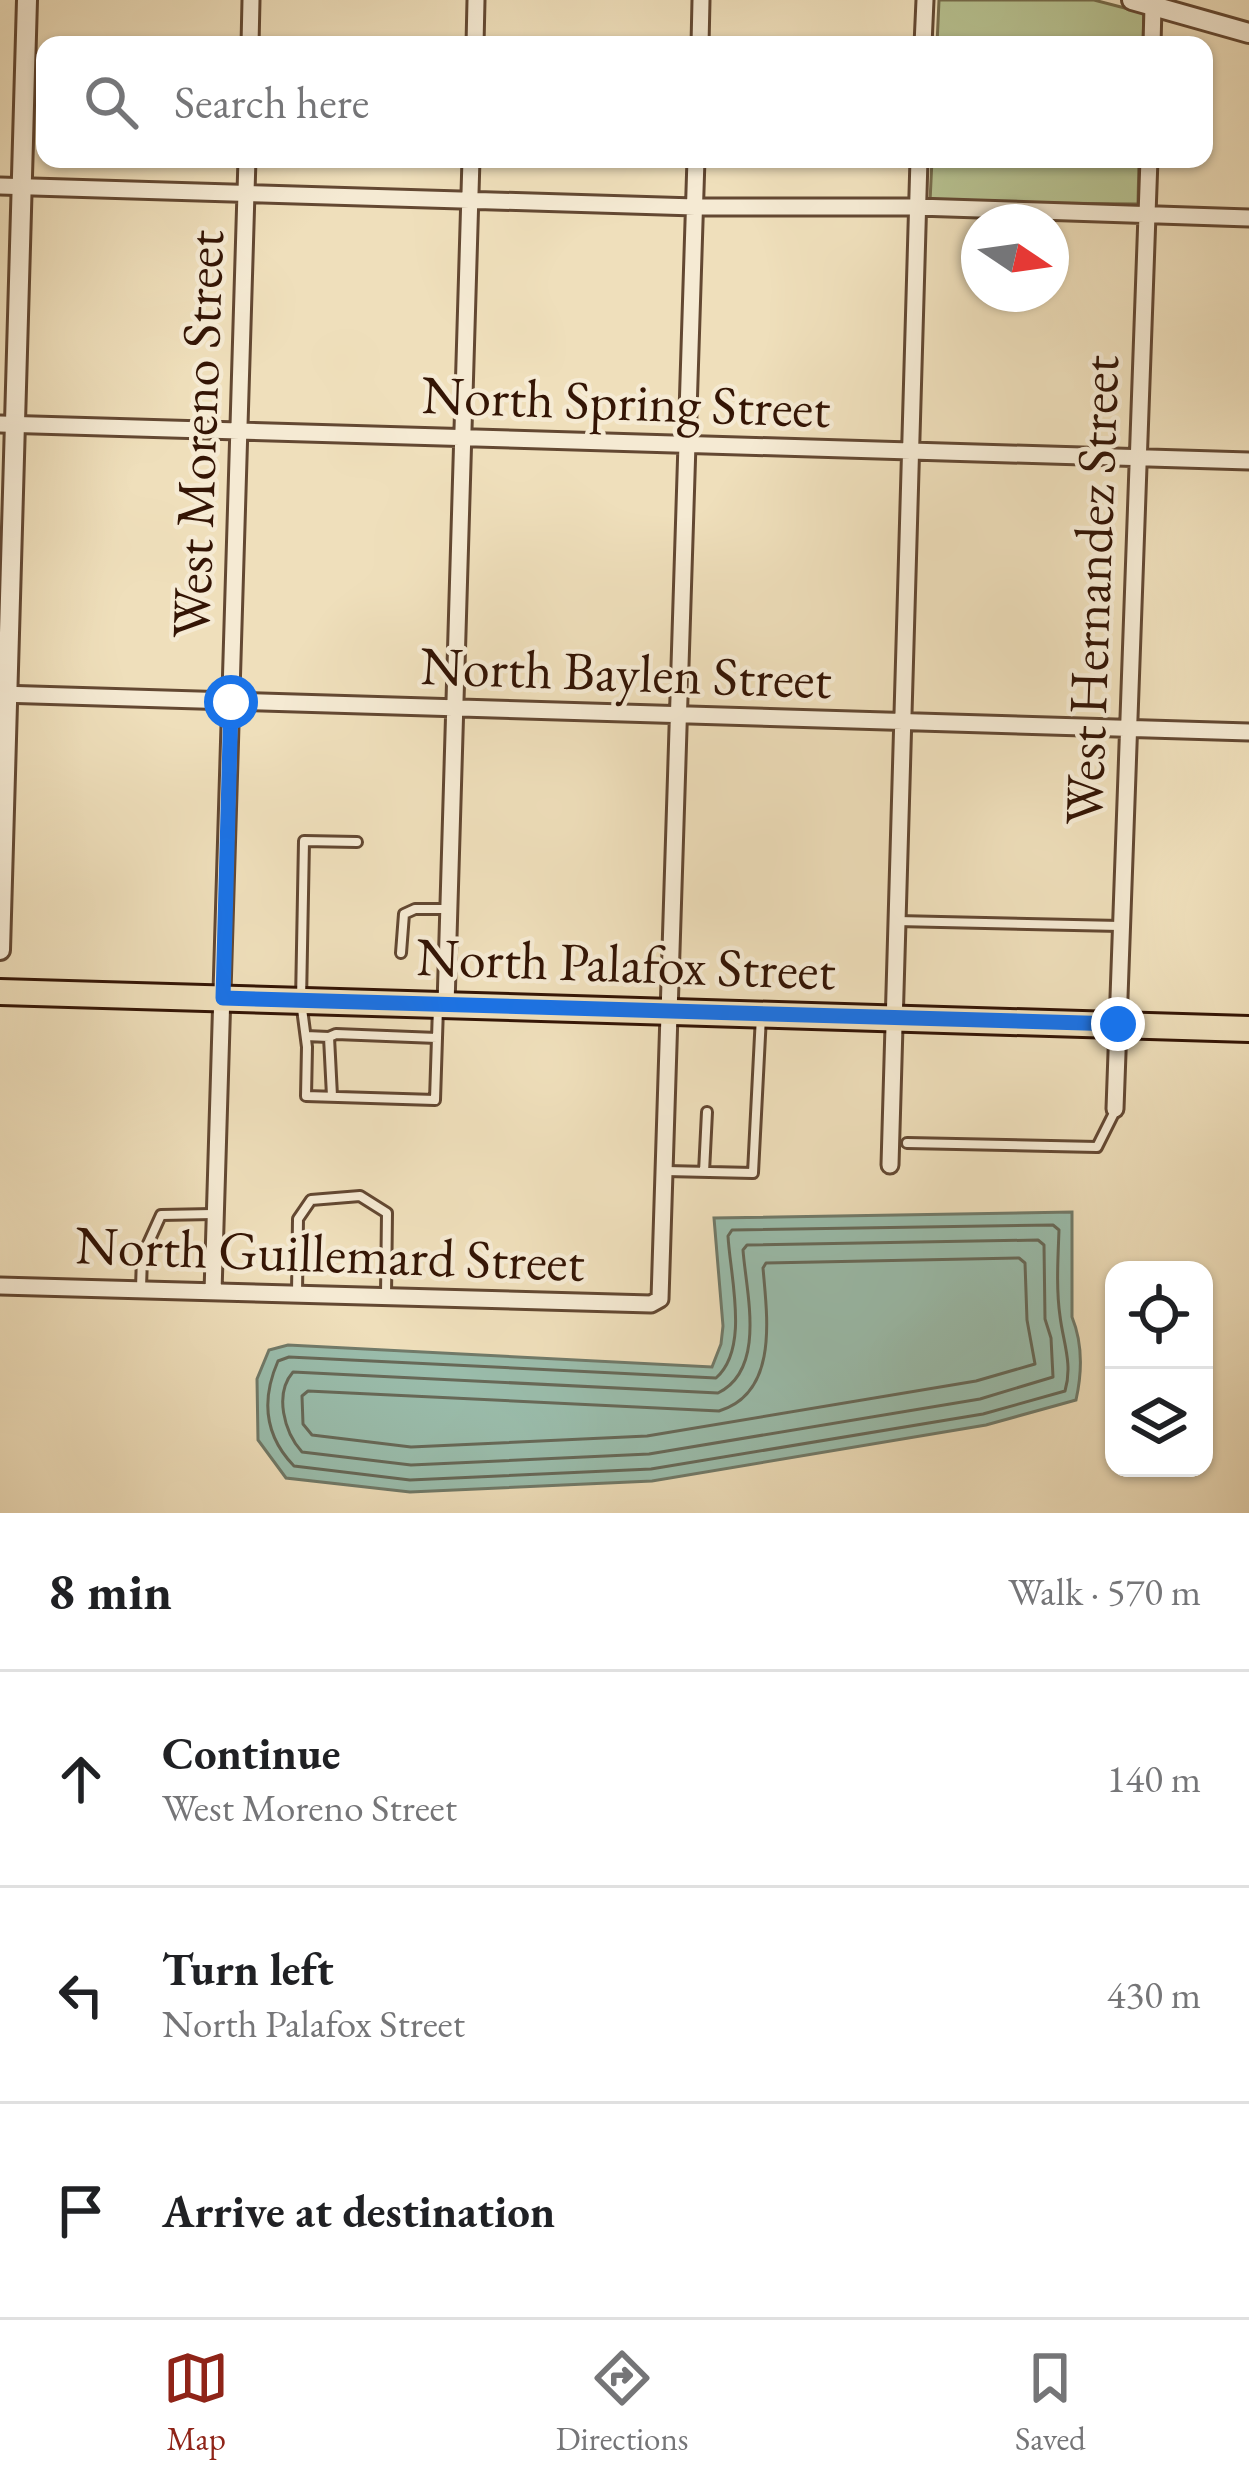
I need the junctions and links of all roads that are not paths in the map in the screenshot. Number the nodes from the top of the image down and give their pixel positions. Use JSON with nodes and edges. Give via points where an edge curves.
{"nodes":[{"id":1,"x":27,"y":0,"type":"edge"},
{"id":2,"x":251,"y":0,"type":"edge"},
{"id":3,"x":476,"y":0,"type":"edge"},
{"id":4,"x":701,"y":0,"type":"edge"},
{"id":5,"x":925,"y":0,"type":"edge"},
{"id":6,"x":1132,"y":0,"type":"edge"},
{"id":7,"x":1153,"y":6,"type":"junction"},
{"id":8,"x":1249,"y":33,"type":"edge"},
{"id":9,"x":250,"y":36,"type":"edge"},
{"id":10,"x":475,"y":36,"type":"edge"},
{"id":11,"x":700,"y":36,"type":"edge"},
{"id":12,"x":923,"y":36,"type":"edge"},
{"id":13,"x":1152,"y":36,"type":"edge"},
{"id":14,"x":247,"y":168,"type":"edge"},
{"id":15,"x":471,"y":168,"type":"edge"},
{"id":16,"x":696,"y":168,"type":"edge"},
{"id":17,"x":919,"y":168,"type":"edge"},
{"id":18,"x":1148,"y":168,"type":"edge"},
{"id":19,"x":0,"y":186,"type":"edge"},
{"id":20,"x":22,"y":186,"type":"junction"},
{"id":21,"x":246,"y":193,"type":"junction"},
{"id":22,"x":470,"y":200,"type":"junction"},
{"id":23,"x":917,"y":207,"type":"junction"},
{"id":24,"x":695,"y":208,"type":"junction"},
{"id":25,"x":1147,"y":213,"type":"junction"},
{"id":26,"x":1249,"y":218,"type":"edge"},
{"id":27,"x":8,"y":424,"type":"edge"},
{"id":28,"x":239,"y":431,"type":"junction"},
{"id":29,"x":463,"y":438,"type":"junction"},
{"id":30,"x":688,"y":444,"type":"junction"},
{"id":31,"x":914,"y":452,"type":"junction"},
{"id":32,"x":1136,"y":458,"type":"junction"},
{"id":33,"x":1249,"y":461,"type":"edge"},
{"id":34,"x":4,"y":694,"type":"edge"},
{"id":35,"x":231,"y":702,"type":"junction"},
{"id":36,"x":455,"y":709,"type":"junction"},
{"id":37,"x":680,"y":716,"type":"junction"},
{"id":38,"x":904,"y":722,"type":"junction"},
{"id":39,"x":1128,"y":729,"type":"junction"},
{"id":40,"x":1249,"y":732,"type":"edge"},
{"id":41,"x":357,"y":842,"type":"dead end"},
{"id":42,"x":449,"y":909,"type":"junction"},
{"id":43,"x":897,"y":920,"type":"junction"},
{"id":44,"x":1122,"y":926,"type":"junction"},
{"id":45,"x":0,"y":950,"type":"edge"},
{"id":46,"x":401,"y":953,"type":"dead end"},
{"id":47,"x":0,"y":992,"type":"edge"},
{"id":48,"x":223,"y":998,"type":"junction"},
{"id":49,"x":301,"y":1001,"type":"junction"},
{"id":50,"x":442,"y":1005,"type":"junction"},
{"id":51,"x":671,"y":1012,"type":"junction"},
{"id":52,"x":761,"y":1015,"type":"junction"},
{"id":53,"x":894,"y":1019,"type":"junction"},
{"id":54,"x":1118,"y":1024,"type":"junction"},
{"id":55,"x":1249,"y":1029,"type":"edge"},
{"id":56,"x":306,"y":1036,"type":"junction"},
{"id":57,"x":329,"y":1036,"type":"junction"},
{"id":58,"x":437,"y":1038,"type":"junction"},
{"id":59,"x":332,"y":1096,"type":"junction"},
{"id":60,"x":1115,"y":1109,"type":"joint"},
{"id":61,"x":707,"y":1112,"type":"dead end"},
{"id":62,"x":908,"y":1143,"type":"dead end"},
{"id":63,"x":890,"y":1165,"type":"dead end"},
{"id":64,"x":666,"y":1171,"type":"junction"},
{"id":65,"x":704,"y":1172,"type":"junction"},
{"id":66,"x":215,"y":1214,"type":"junction"},
{"id":67,"x":0,"y":1286,"type":"edge"},
{"id":68,"x":141,"y":1289,"type":"junction"},
{"id":69,"x":213,"y":1292,"type":"junction"},
{"id":70,"x":297,"y":1294,"type":"junction"},
{"id":71,"x":386,"y":1297,"type":"junction"}],
"edges":[{"from":1,"to":20,"type":"street"},
{"from":2,"to":9,"type":"street"},
{"from":3,"to":10,"type":"street"},
{"from":4,"to":11,"type":"street"},
{"from":5,"to":12,"type":"street"},
{"from":6,"to":7,"type":"street"},
{"from":7,"to":8,"type":"street"},
{"from":7,"to":13,"type":"street"},
{"from":14,"to":21,"type":"street","name":"West Moreno Street"},
{"from":15,"to":22,"type":"street"},
{"from":16,"to":24,"type":"street"},
{"from":17,"to":23,"type":"street"},
{"from":18,"to":25,"type":"street","name":"West Hernandez Street"},
{"from":19,"to":20,"type":"street"},
{"from":20,"to":21,"type":"street"},
{"from":20,"to":27,"type":"street"},
{"from":21,"to":22,"type":"street"},
{"from":21,"to":28,"type":"street","name":"West Moreno Street"},
{"from":22,"to":24,"type":"street"},
{"from":22,"to":29,"type":"street"},
{"from":23,"to":24,"type":"street"},
{"from":23,"to":25,"type":"street"},
{"from":23,"to":31,"type":"street"},
{"from":24,"to":30,"type":"street"},
{"from":25,"to":26,"type":"street"},
{"from":25,"to":32,"type":"street","name":"West Hernandez Street"},
{"from":27,"to":28,"type":"street","name":"North Spring Street"},
{"from":27,"to":34,"type":"street"},
{"from":28,"to":29,"type":"street","name":"North Spring Street"},
{"from":28,"to":35,"type":"street","name":"West Moreno Street"},
{"from":29,"to":30,"type":"street","name":"North Spring Street"},
{"from":29,"to":36,"type":"street"},
{"from":30,"to":31,"type":"street","name":"North Spring Street"},
{"from":30,"to":37,"type":"street"},
{"from":31,"to":32,"type":"street","name":"North Spring Street"},
{"from":31,"to":38,"type":"street"},
{"from":32,"to":33,"type":"street","name":"North Spring Street"},
{"from":32,"to":39,"type":"street","name":"West Hernandez Street"},
{"from":34,"to":35,"type":"street","name":"North Baylen Street"},
{"from":34,"to":45,"type":"street"},
{"from":35,"to":36,"type":"street","name":"North Baylen Street"},
{"from":35,"to":48,"type":"street","name":"West Moreno Street"},
{"from":36,"to":37,"type":"street","name":"North Baylen Street"},
{"from":36,"to":42,"type":"street"},
{"from":37,"to":38,"type":"street","name":"North Baylen Street"},
{"from":37,"to":51,"type":"street"},
{"from":38,"to":39,"type":"street","name":"North Baylen Street"},
{"from":38,"to":43,"type":"street"},
{"from":39,"to":40,"type":"street","name":"North Baylen Street"},
{"from":39,"to":44,"type":"street","name":"West Hernandez Street"},
{"from":41,"to":49,"type":"lane","via":[[304,841]]},
{"from":42,"to":46,"type":"lane","via":[[404,914]]},
{"from":42,"to":50,"type":"street"},
{"from":43,"to":44,"type":"lane"},
{"from":43,"to":53,"type":"street"},
{"from":44,"to":54,"type":"street","name":"West Hernandez Street"},
{"from":47,"to":48,"type":"main road","name":"North Palafox Street"},
{"from":48,"to":49,"type":"main road","name":"North Palafox Street"},
{"from":48,"to":66,"type":"street","name":"West Moreno Street"},
{"from":49,"to":50,"type":"main road","name":"North Palafox Street"},
{"from":49,"to":56,"type":"lane"},
{"from":50,"to":51,"type":"main road","name":"North Palafox Street"},
{"from":50,"to":58,"type":"lane"},
{"from":51,"to":52,"type":"main road","name":"North Palafox Street"},
{"from":51,"to":64,"type":"street"},
{"from":52,"to":53,"type":"main road","name":"North Palafox Street"},
{"from":52,"to":65,"type":"lane","via":[[753,1173]]},
{"from":53,"to":54,"type":"main road","name":"North Palafox Street"},
{"from":53,"to":63,"type":"street"},
{"from":54,"to":55,"type":"main road","name":"North Palafox Street"},
{"from":54,"to":60,"type":"street","name":"West Hernandez Street"},
{"from":56,"to":57,"type":"lane"},
{"from":56,"to":59,"type":"lane","via":[[306,1096]]},
{"from":57,"to":58,"type":"lane"},
{"from":57,"to":59,"type":"lane"},
{"from":58,"to":59,"type":"lane","via":[[435,1100]]},
{"from":60,"to":62,"type":"lane","via":[[1097,1147]]},
{"from":61,"to":65,"type":"lane"},
{"from":64,"to":65,"type":"lane"},
{"from":64,"to":71,"type":"street","name":"North Guillemard Street","via":[[658,1301]]},
{"from":66,"to":68,"type":"lane","via":[[161,1215],[142,1257]]},
{"from":66,"to":69,"type":"street","name":"West Moreno Street"},
{"from":67,"to":68,"type":"street","name":"North Guillemard Street"},
{"from":68,"to":69,"type":"street","name":"North Guillemard Street"},
{"from":69,"to":70,"type":"street","name":"North Guillemard Street"},
{"from":70,"to":71,"type":"street","name":"North Guillemard Street"},
{"from":70,"to":71,"type":"lane","via":[[298,1219],[311,1200],[360,1196],[387,1213]]}]}
